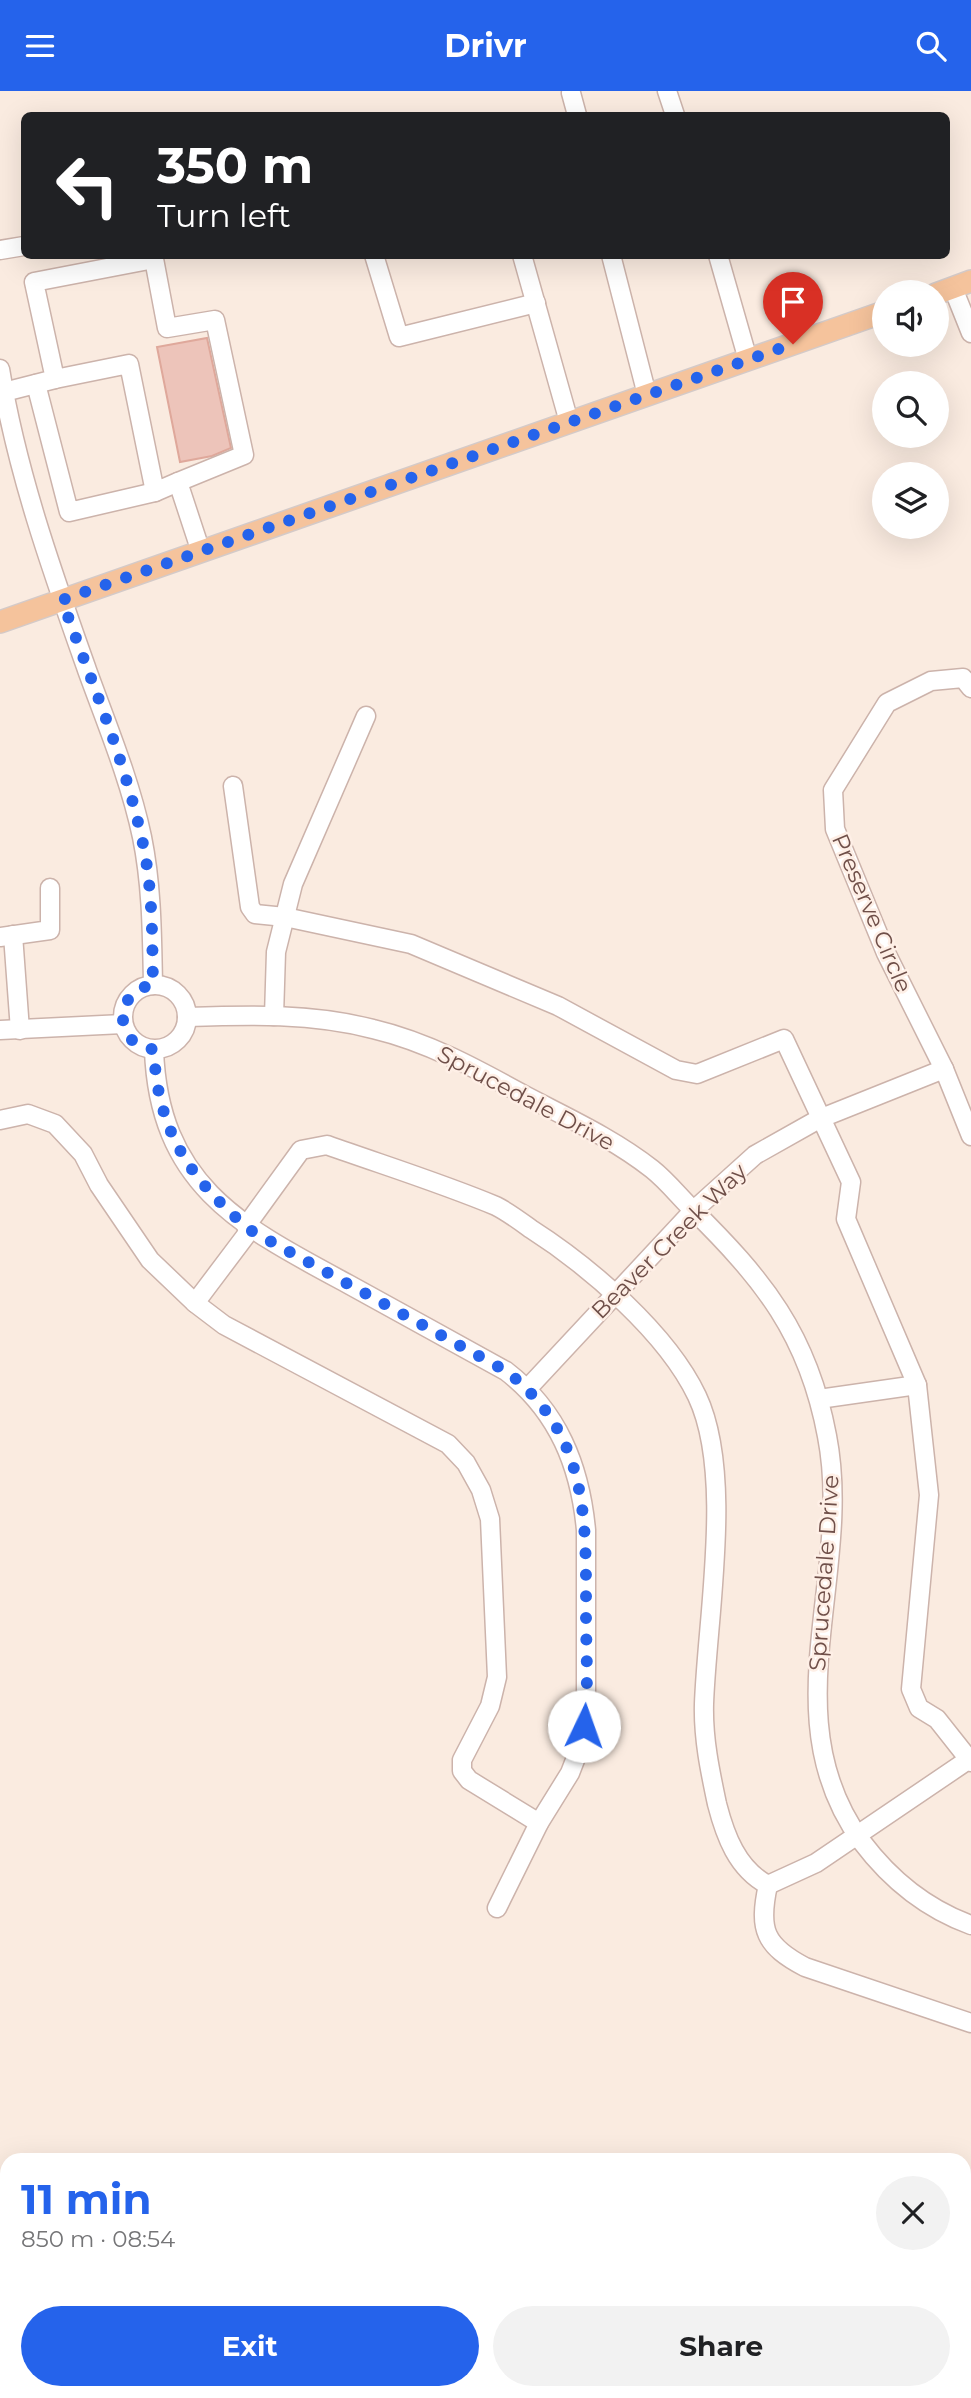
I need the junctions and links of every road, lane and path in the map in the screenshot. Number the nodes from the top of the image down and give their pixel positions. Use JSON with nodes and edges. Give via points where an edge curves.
{"nodes":[{"id":1,"x":667,"y":91,"type":"edge"},
{"id":2,"x":572,"y":93,"type":"dead end"},
{"id":3,"x":577,"y":112,"type":"edge"},
{"id":4,"x":674,"y":112,"type":"edge"},
{"id":5,"x":21,"y":246,"type":"edge"},
{"id":6,"x":0,"y":250,"type":"edge"},
{"id":7,"x":375,"y":259,"type":"edge"},
{"id":8,"x":523,"y":259,"type":"edge"},
{"id":9,"x":612,"y":259,"type":"edge"},
{"id":10,"x":719,"y":259,"type":"edge"},
{"id":11,"x":953,"y":287,"type":"edge"},
{"id":12,"x":536,"y":303,"type":"junction"},
{"id":13,"x":872,"y":316,"type":"edge"},
{"id":14,"x":971,"y":333,"type":"edge"},
{"id":15,"x":748,"y":360,"type":"junction"},
{"id":16,"x":0,"y":369,"type":"edge"},
{"id":17,"x":55,"y":379,"type":"junction"},
{"id":18,"x":36,"y":384,"type":"junction"},
{"id":19,"x":4,"y":392,"type":"junction"},
{"id":20,"x":647,"y":395,"type":"junction"},
{"id":21,"x":569,"y":422,"type":"junction"},
{"id":22,"x":178,"y":482,"type":"junction"},
{"id":23,"x":155,"y":492,"type":"junction"},
{"id":24,"x":201,"y":552,"type":"junction"},
{"id":25,"x":62,"y":600,"type":"junction"},
{"id":26,"x":0,"y":622,"type":"edge"},
{"id":27,"x":971,"y":688,"type":"edge"},
{"id":28,"x":366,"y":716,"type":"dead end"},
{"id":29,"x":233,"y":786,"type":"dead end"},
{"id":30,"x":50,"y":888,"type":"dead end"},
{"id":31,"x":285,"y":916,"type":"junction"},
{"id":32,"x":7,"y":936,"type":"edge"},
{"id":33,"x":153,"y":985,"type":"junction"},
{"id":34,"x":274,"y":1016,"type":"junction"},
{"id":35,"x":187,"y":1017,"type":"junction"},
{"id":36,"x":123,"y":1024,"type":"junction"},
{"id":37,"x":0,"y":1030,"type":"edge"},
{"id":38,"x":20,"y":1030,"type":"junction"},
{"id":39,"x":154,"y":1050,"type":"junction"},
{"id":40,"x":944,"y":1069,"type":"junction"},
{"id":41,"x":819,"y":1119,"type":"junction"},
{"id":42,"x":0,"y":1120,"type":"edge"},
{"id":43,"x":971,"y":1136,"type":"edge"},
{"id":44,"x":694,"y":1210,"type":"junction"},
{"id":45,"x":248,"y":1228,"type":"junction"},
{"id":46,"x":615,"y":1294,"type":"junction"},
{"id":47,"x":195,"y":1303,"type":"junction"},
{"id":48,"x":917,"y":1385,"type":"junction"},
{"id":49,"x":528,"y":1388,"type":"junction"},
{"id":50,"x":819,"y":1399,"type":"junction"},
{"id":51,"x":970,"y":1760,"type":"edge"},
{"id":52,"x":540,"y":1823,"type":"junction"},
{"id":53,"x":857,"y":1835,"type":"junction"},
{"id":54,"x":768,"y":1885,"type":"junction"},
{"id":55,"x":498,"y":1908,"type":"dead end"},
{"id":56,"x":971,"y":1925,"type":"edge"},
{"id":57,"x":971,"y":2022,"type":"edge"}],
"edges":[{"from":1,"to":4,"type":"street"},
{"from":2,"to":3,"type":"street"},
{"from":5,"to":6,"type":"street"},
{"from":7,"to":12,"type":"street","via":[[399,337]]},
{"from":8,"to":12,"type":"street"},
{"from":9,"to":20,"type":"street"},
{"from":10,"to":15,"type":"street"},
{"from":11,"to":14,"type":"street"},
{"from":12,"to":21,"type":"street"},
{"from":13,"to":15,"type":"main road"},
{"from":15,"to":20,"type":"main road"},
{"from":16,"to":19,"type":"street"},
{"from":17,"to":18,"type":"street"},
{"from":17,"to":22,"type":"street","via":[[34,282],[155,259],[167,328],[215,320],[244,455]]},
{"from":17,"to":23,"type":"street","via":[[129,364]]},
{"from":18,"to":19,"type":"street"},
{"from":18,"to":23,"type":"street","via":[[69,512]]},
{"from":19,"to":25,"type":"street","via":[[35,521]]},
{"from":20,"to":21,"type":"main road"},
{"from":21,"to":24,"type":"main road"},
{"from":22,"to":23,"type":"street"},
{"from":22,"to":24,"type":"street"},
{"from":24,"to":25,"type":"main road"},
{"from":25,"to":26,"type":"main road"},
{"from":25,"to":33,"type":"street","via":[[126,778],[142,837],[152,922]]},
{"from":27,"to":40,"type":"street","name":"Preserve Circle","via":[[963,678],[931,681],[887,703],[833,790],[835,829],[886,953]]},
{"from":28,"to":31,"type":"street","via":[[293,884]]},
{"from":29,"to":31,"type":"street","via":[[250,907],[260,916]]},
{"from":30,"to":32,"type":"street","via":[[50,930]]},
{"from":31,"to":34,"type":"street","via":[[276,951]]},
{"from":31,"to":41,"type":"street","via":[[411,944],[558,1006],[676,1070],[697,1074],[784,1039]]},
{"from":32,"to":38,"type":"street"},
{"from":33,"to":35,"type":"street","via":[[177,994]]},
{"from":33,"to":36,"type":"street","via":[[127,1000]]},
{"from":34,"to":35,"type":"street","name":"Sprucedale Drive"},
{"from":34,"to":44,"type":"street","name":"Sprucedale Drive","via":[[375,1029],[462,1062],[614,1143],[653,1169]]},
{"from":35,"to":39,"type":"street","via":[[179,1038]]},
{"from":36,"to":38,"type":"street"},
{"from":36,"to":39,"type":"street","via":[[137,1044]]},
{"from":37,"to":38,"type":"street"},
{"from":39,"to":45,"type":"street","via":[[162,1107],[174,1140],[195,1177]]},
{"from":40,"to":41,"type":"street","name":"Beaver Creek Way"},
{"from":40,"to":43,"type":"street","name":"Preserve Circle"},
{"from":41,"to":44,"type":"street","name":"Beaver Creek Way","via":[[755,1155]]},
{"from":41,"to":48,"type":"street","via":[[850,1182],[846,1219]]},
{"from":42,"to":47,"type":"street","via":[[28,1114],[55,1124],[83,1154],[150,1260]]},
{"from":44,"to":46,"type":"street","name":"Beaver Creek Way"},
{"from":44,"to":50,"type":"street","name":"Sprucedale Drive","via":[[754,1271],[800,1349]]},
{"from":45,"to":46,"type":"street","via":[[301,1150],[327,1145],[498,1207],[573,1256]]},
{"from":45,"to":47,"type":"street"},
{"from":45,"to":49,"type":"street","via":[[506,1371]]},
{"from":46,"to":49,"type":"street","name":"Beaver Creek Way"},
{"from":46,"to":54,"type":"street","via":[[676,1361],[698,1397],[713,1447],[716,1506],[704,1707],[708,1765],[725,1837],[754,1878]]},
{"from":47,"to":52,"type":"street","via":[[224,1325],[448,1444],[466,1462],[490,1519],[497,1677],[490,1706],[462,1761],[462,1771],[469,1780]]},
{"from":48,"to":50,"type":"street"},
{"from":48,"to":51,"type":"street","via":[[929,1495],[911,1689],[919,1707],[937,1719]]},
{"from":49,"to":52,"type":"street","via":[[554,1422],[573,1459],[586,1530],[582,1742],[570,1773]]},
{"from":50,"to":53,"type":"street","name":"Sprucedale Drive","via":[[829,1450],[832,1519],[816,1710],[827,1773],[838,1804]]},
{"from":51,"to":53,"type":"street"},
{"from":52,"to":55,"type":"street"},
{"from":53,"to":54,"type":"street","via":[[816,1863]]},
{"from":53,"to":56,"type":"street","name":"Sprucedale Drive","via":[[899,1884]]},
{"from":54,"to":57,"type":"street","via":[[763,1918],[780,1954]]}]}
